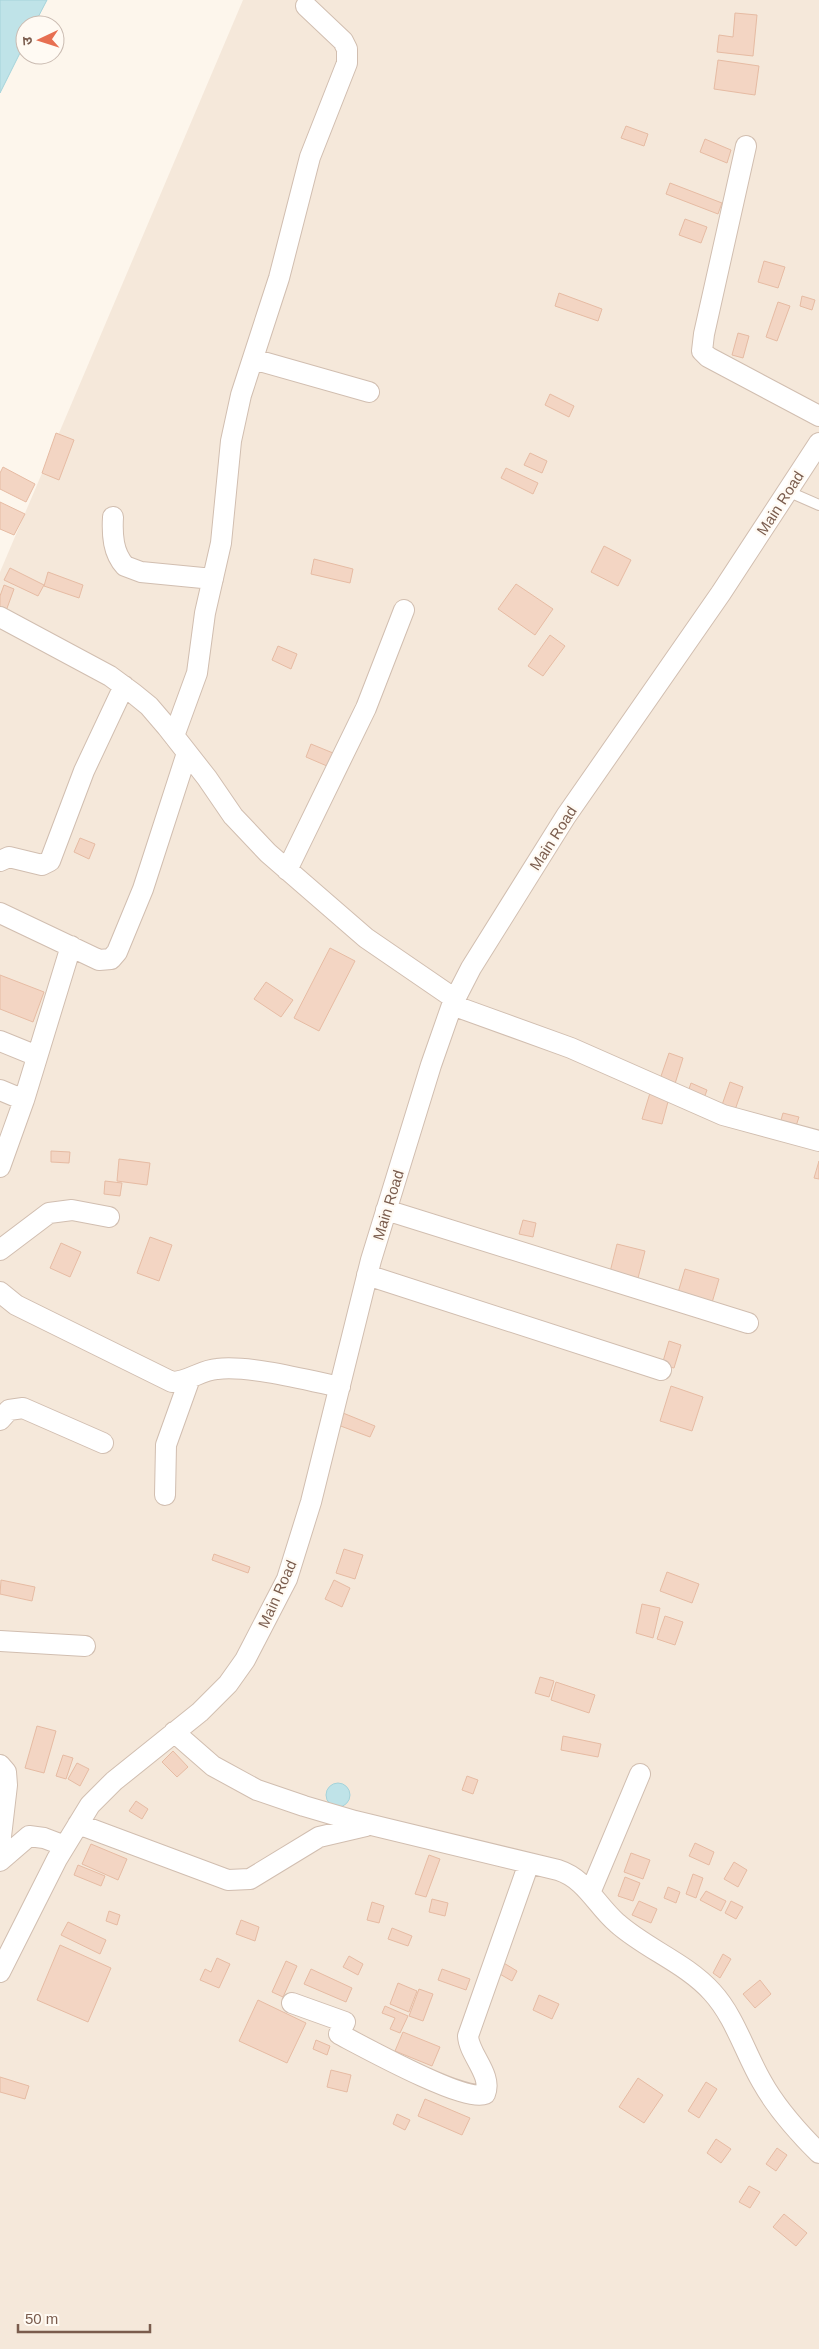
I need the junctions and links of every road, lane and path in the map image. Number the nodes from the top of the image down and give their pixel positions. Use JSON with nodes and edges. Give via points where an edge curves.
{"nodes":[{"id":1,"x":306,"y":6,"type":"dead end"},
{"id":2,"x":746,"y":146,"type":"dead end"},
{"id":3,"x":253,"y":359,"type":"junction"},
{"id":4,"x":369,"y":392,"type":"dead end"},
{"id":5,"x":819,"y":416,"type":"edge"},
{"id":6,"x":818,"y":445,"type":"edge"},
{"id":7,"x":787,"y":491,"type":"junction"},
{"id":8,"x":819,"y":505,"type":"edge"},
{"id":9,"x":113,"y":517,"type":"dead end"},
{"id":10,"x":213,"y":579,"type":"junction"},
{"id":11,"x":404,"y":610,"type":"dead end"},
{"id":12,"x":0,"y":617,"type":"edge"},
{"id":13,"x":124,"y":686,"type":"junction"},
{"id":14,"x":174,"y":736,"type":"junction"},
{"id":15,"x":187,"y":753,"type":"junction"},
{"id":16,"x":3,"y":855,"type":"edge"},
{"id":17,"x":287,"y":870,"type":"junction"},
{"id":18,"x":0,"y":913,"type":"edge"},
{"id":19,"x":70,"y":946,"type":"junction"},
{"id":20,"x":454,"y":1002,"type":"junction"},
{"id":21,"x":0,"y":1041,"type":"edge"},
{"id":22,"x":37,"y":1056,"type":"junction"},
{"id":23,"x":0,"y":1090,"type":"edge"},
{"id":24,"x":24,"y":1100,"type":"junction"},
{"id":25,"x":819,"y":1141,"type":"edge"},
{"id":26,"x":1,"y":1160,"type":"edge"},
{"id":27,"x":386,"y":1210,"type":"junction"},
{"id":28,"x":109,"y":1217,"type":"dead end"},
{"id":29,"x":0,"y":1250,"type":"edge"},
{"id":30,"x":367,"y":1274,"type":"junction"},
{"id":31,"x":0,"y":1292,"type":"edge"},
{"id":32,"x":748,"y":1323,"type":"dead end"},
{"id":33,"x":661,"y":1370,"type":"dead end"},
{"id":34,"x":190,"y":1378,"type":"junction"},
{"id":35,"x":340,"y":1387,"type":"junction"},
{"id":36,"x":0,"y":1420,"type":"edge"},
{"id":37,"x":103,"y":1444,"type":"dead end"},
{"id":38,"x":165,"y":1495,"type":"dead end"},
{"id":39,"x":0,"y":1641,"type":"edge"},
{"id":40,"x":85,"y":1646,"type":"dead end"},
{"id":41,"x":174,"y":1732,"type":"junction"},
{"id":42,"x":0,"y":1765,"type":"edge"},
{"id":43,"x":640,"y":1774,"type":"dead end"},
{"id":44,"x":1,"y":1815,"type":"edge"},
{"id":45,"x":78,"y":1824,"type":"junction"},
{"id":46,"x":370,"y":1825,"type":"junction"},
{"id":47,"x":0,"y":1845,"type":"edge"},
{"id":48,"x":65,"y":1846,"type":"junction"},
{"id":49,"x":0,"y":1861,"type":"edge"},
{"id":50,"x":529,"y":1863,"type":"junction"},
{"id":51,"x":590,"y":1893,"type":"junction"},
{"id":52,"x":0,"y":1972,"type":"edge"},
{"id":53,"x":292,"y":2003,"type":"dead end"},
{"id":54,"x":819,"y":2153,"type":"edge"}],
"edges":[{"from":1,"to":3,"type":"street","via":[[343,41],[347,49],[347,63],[310,157],[279,278]]},
{"from":2,"to":5,"type":"street","via":[[702,350],[708,357]]},
{"from":3,"to":4,"type":"street"},
{"from":3,"to":10,"type":"street","via":[[231,441],[221,543]]},
{"from":6,"to":7,"type":"street","name":"Main Road"},
{"from":7,"to":8,"type":"lane"},
{"from":7,"to":20,"type":"street","name":"Main Road","via":[[721,593],[566,816]]},
{"from":9,"to":10,"type":"street","via":[[115,548],[125,566],[141,572]]},
{"from":10,"to":14,"type":"street","via":[[201,634],[197,673]]},
{"from":11,"to":17,"type":"street","via":[[366,708]]},
{"from":12,"to":13,"type":"street"},
{"from":13,"to":14,"type":"street","via":[[149,706]]},
{"from":13,"to":16,"type":"street","via":[[84,771],[54,856],[42,865]]},
{"from":14,"to":15,"type":"street"},
{"from":15,"to":17,"type":"street","via":[[247,833]]},
{"from":15,"to":19,"type":"street","via":[[143,889],[114,956],[104,961]]},
{"from":17,"to":20,"type":"street","via":[[366,938]]},
{"from":18,"to":19,"type":"street"},
{"from":19,"to":22,"type":"street"},
{"from":20,"to":25,"type":"street","via":[[572,1048],[723,1115]]},
{"from":20,"to":27,"type":"street","name":"Main Road"},
{"from":21,"to":22,"type":"street"},
{"from":22,"to":24,"type":"street"},
{"from":23,"to":24,"type":"street"},
{"from":24,"to":26,"type":"street"},
{"from":27,"to":30,"type":"street","name":"Main Road"},
{"from":27,"to":32,"type":"street"},
{"from":28,"to":29,"type":"street","via":[[72,1210],[49,1213]]},
{"from":30,"to":33,"type":"street"},
{"from":30,"to":35,"type":"street","name":"Main Road"},
{"from":31,"to":34,"type":"street","via":[[16,1305],[164,1379],[180,1382]]},
{"from":34,"to":35,"type":"street","via":[[206,1370],[229,1368]]},
{"from":34,"to":38,"type":"street","via":[[166,1445]]},
{"from":35,"to":41,"type":"street","name":"Main Road","via":[[287,1579],[246,1660],[200,1712]]},
{"from":36,"to":37,"type":"street","via":[[9,1410],[23,1408]]},
{"from":39,"to":40,"type":"street"},
{"from":41,"to":45,"type":"street","name":"Main Road","via":[[114,1781]]},
{"from":41,"to":46,"type":"street","via":[[213,1766],[257,1790]]},
{"from":42,"to":44,"type":"street","via":[[6,1772],[7,1784]]},
{"from":43,"to":51,"type":"street"},
{"from":44,"to":47,"type":"street"},
{"from":45,"to":46,"type":"street","via":[[228,1880],[239,1881],[250,1879],[319,1837]]},
{"from":45,"to":48,"type":"street","name":"Main Road"},
{"from":46,"to":50,"type":"street"},
{"from":48,"to":49,"type":"street","via":[[29,1836]]},
{"from":48,"to":52,"type":"street","name":"Main Road"},
{"from":50,"to":51,"type":"street","via":[[568,1874]]},
{"from":50,"to":53,"type":"street","via":[[468,2036],[471,2051],[485,2078],[485,2094],[466,2092],[409,2071],[339,2034],[345,2022]]},
{"from":51,"to":54,"type":"street","via":[[616,1923],[697,1977],[713,1993],[728,2014],[762,2083],[797,2130]]}]}
